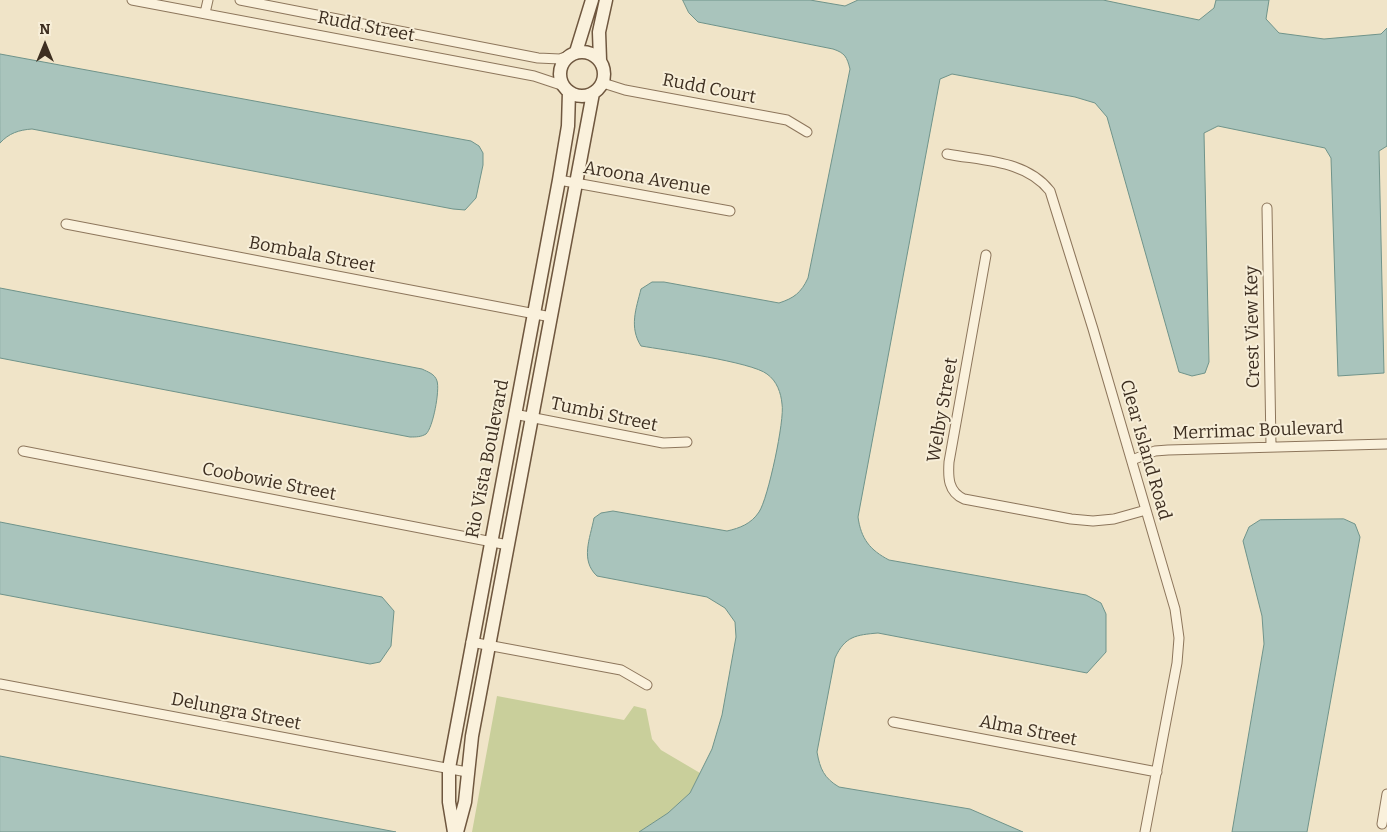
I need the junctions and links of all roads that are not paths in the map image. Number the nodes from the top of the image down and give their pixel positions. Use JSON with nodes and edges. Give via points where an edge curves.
{"nodes":[{"id":1,"x":132,"y":0,"type":"edge"},
{"id":2,"x":208,"y":0,"type":"edge"},
{"id":3,"x":240,"y":0,"type":"edge"},
{"id":4,"x":592,"y":0,"type":"edge"},
{"id":5,"x":606,"y":0,"type":"edge"},
{"id":6,"x":205,"y":13,"type":"junction"},
{"id":7,"x":335,"y":19,"type":"junction"},
{"id":8,"x":332,"y":37,"type":"junction"},
{"id":9,"x":572,"y":54,"type":"junction"},
{"id":10,"x":600,"y":60,"type":"junction"},
{"id":11,"x":603,"y":83,"type":"junction"},
{"id":12,"x":567,"y":89,"type":"junction"},
{"id":13,"x":593,"y":93,"type":"junction"},
{"id":14,"x":807,"y":132,"type":"dead end"},
{"id":15,"x":947,"y":154,"type":"dead end"},
{"id":16,"x":559,"y":180,"type":"junction"},
{"id":17,"x":577,"y":183,"type":"junction"},
{"id":18,"x":1267,"y":208,"type":"dead end"},
{"id":19,"x":730,"y":211,"type":"dead end"},
{"id":20,"x":66,"y":224,"type":"dead end"},
{"id":21,"x":986,"y":255,"type":"dead end"},
{"id":22,"x":533,"y":314,"type":"junction"},
{"id":23,"x":551,"y":317,"type":"junction"},
{"id":24,"x":514,"y":414,"type":"junction"},
{"id":25,"x":532,"y":416,"type":"junction"},
{"id":26,"x":687,"y":442,"type":"dead end"},
{"id":27,"x":1387,"y":444,"type":"edge"},
{"id":28,"x":1272,"y":446,"type":"junction"},
{"id":29,"x":24,"y":452,"type":"dead end"},
{"id":30,"x":1132,"y":460,"type":"junction"},
{"id":31,"x":1146,"y":510,"type":"junction"},
{"id":32,"x":490,"y":542,"type":"junction"},
{"id":33,"x":508,"y":545,"type":"junction"},
{"id":34,"x":471,"y":642,"type":"junction"},
{"id":35,"x":489,"y":645,"type":"junction"},
{"id":36,"x":0,"y":684,"type":"edge"},
{"id":37,"x":647,"y":685,"type":"dead end"},
{"id":38,"x":893,"y":722,"type":"dead end"},
{"id":39,"x":449,"y":768,"type":"junction"},
{"id":40,"x":467,"y":772,"type":"junction"},
{"id":41,"x":1157,"y":772,"type":"junction"},
{"id":42,"x":1387,"y":794,"type":"edge"},
{"id":43,"x":1382,"y":824,"type":"dead end"},
{"id":44,"x":456,"y":832,"type":"edge"},
{"id":45,"x":1145,"y":832,"type":"edge"}],
"edges":[{"from":1,"to":6,"type":"street","name":"Rudd Street"},
{"from":2,"to":6,"type":"street"},
{"from":3,"to":7,"type":"street","name":"Rudd Street"},
{"from":4,"to":9,"type":"street"},
{"from":5,"to":10,"type":"street","via":[[599,32]]},
{"from":6,"to":8,"type":"street","name":"Rudd Street"},
{"from":7,"to":8,"type":"street"},
{"from":7,"to":9,"type":"street","name":"Rudd Street","via":[[543,59],[560,59]]},
{"from":8,"to":12,"type":"street","name":"Rudd Street","via":[[543,78]]},
{"from":9,"to":10,"type":"street","via":[[594,55]]},
{"from":9,"to":12,"type":"street","via":[[561,70]]},
{"from":10,"to":11,"type":"street","via":[[604,69]]},
{"from":11,"to":13,"type":"street"},
{"from":11,"to":14,"type":"street","name":"Rudd Court","via":[[625,90],[786,120]]},
{"from":12,"to":13,"type":"street","via":[[576,95]]},
{"from":12,"to":16,"type":"street","name":"Rio Vista Boulevard","via":[[568,128]]},
{"from":13,"to":17,"type":"street","name":"Rio Vista Boulevard"},
{"from":15,"to":30,"type":"street","name":"Clear Island Road","via":[[1025,170],[1050,191]]},
{"from":16,"to":17,"type":"street","name":"Aroona Avenue"},
{"from":16,"to":22,"type":"street","name":"Rio Vista Boulevard"},
{"from":17,"to":19,"type":"street","name":"Aroona Avenue"},
{"from":17,"to":23,"type":"street","name":"Rio Vista Boulevard"},
{"from":18,"to":28,"type":"street","name":"Crest View Key"},
{"from":20,"to":22,"type":"street","name":"Bombala Street"},
{"from":21,"to":31,"type":"street","name":"Welby Street","via":[[949,462],[949,481],[954,493],[964,499],[1071,519],[1108,520]]},
{"from":22,"to":23,"type":"street","name":"Bombala Street"},
{"from":22,"to":24,"type":"street","name":"Rio Vista Boulevard"},
{"from":23,"to":25,"type":"street","name":"Rio Vista Boulevard"},
{"from":24,"to":25,"type":"street","name":"Tumbi Street"},
{"from":24,"to":32,"type":"street","name":"Rio Vista Boulevard"},
{"from":25,"to":26,"type":"street","name":"Tumbi Street","via":[[663,443]]},
{"from":25,"to":33,"type":"street","name":"Rio Vista Boulevard"},
{"from":27,"to":28,"type":"street","name":"Merrimac Boulevard"},
{"from":28,"to":30,"type":"street","name":"Merrimac Boulevard","via":[[1168,450]]},
{"from":29,"to":32,"type":"street","name":"Coobowie Street"},
{"from":30,"to":31,"type":"street","name":"Clear Island Road"},
{"from":31,"to":41,"type":"street","name":"Clear Island Road","via":[[1175,609],[1179,638]]},
{"from":32,"to":33,"type":"street","name":"Coobowie Street"},
{"from":32,"to":34,"type":"street","name":"Rio Vista Boulevard"},
{"from":33,"to":35,"type":"street","name":"Rio Vista Boulevard"},
{"from":34,"to":35,"type":"street"},
{"from":34,"to":39,"type":"street","name":"Rio Vista Boulevard"},
{"from":35,"to":37,"type":"street","via":[[621,670]]},
{"from":35,"to":40,"type":"street","name":"Rio Vista Boulevard"},
{"from":36,"to":39,"type":"street","name":"Delungra Street"},
{"from":38,"to":41,"type":"street","name":"Alma Street"},
{"from":39,"to":40,"type":"street","name":"Delungra Street"},
{"from":39,"to":44,"type":"street","name":"Rio Vista Boulevard","via":[[449,802]]},
{"from":40,"to":44,"type":"street","name":"Rio Vista Boulevard","via":[[465,802]]},
{"from":41,"to":45,"type":"street","name":"Clear Island Road"},
{"from":42,"to":43,"type":"street"}]}
